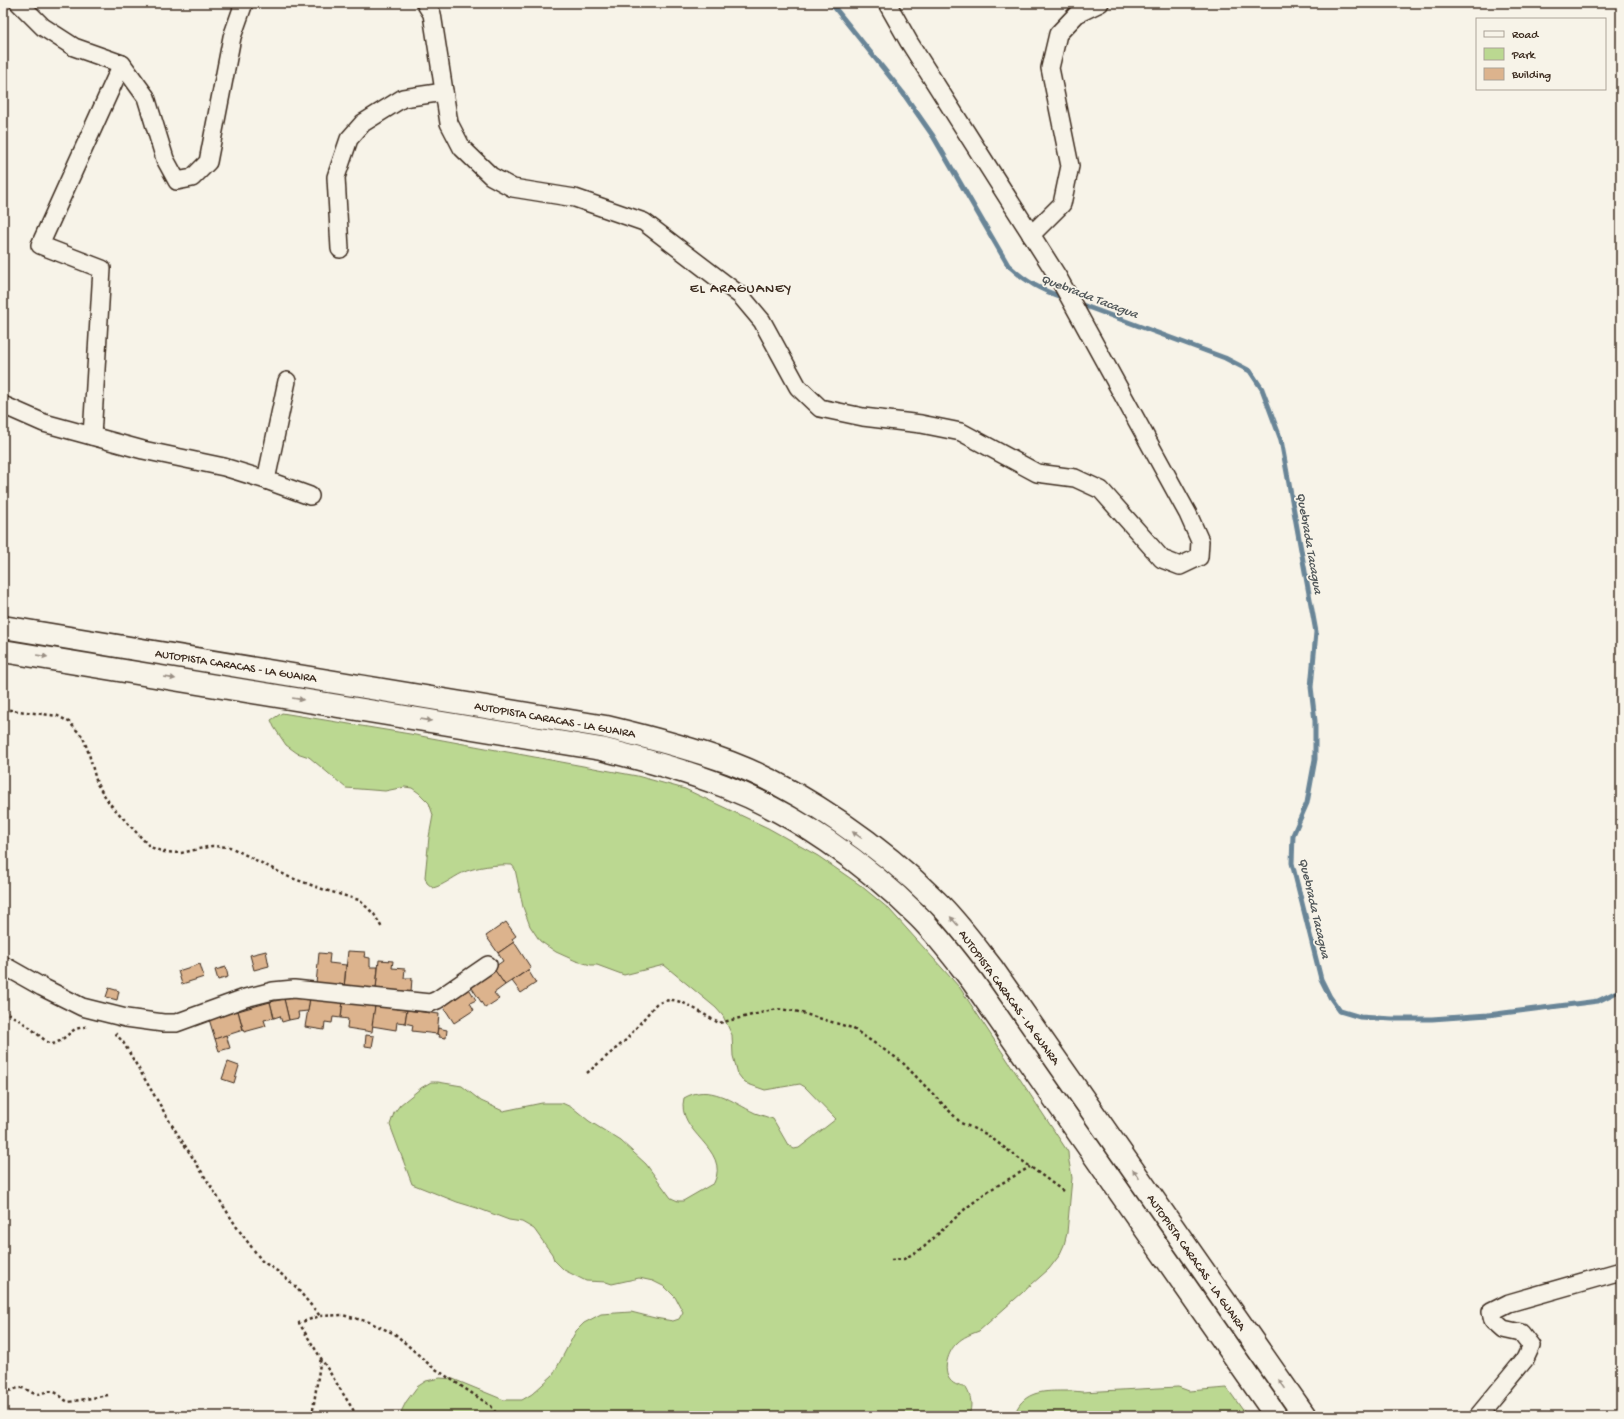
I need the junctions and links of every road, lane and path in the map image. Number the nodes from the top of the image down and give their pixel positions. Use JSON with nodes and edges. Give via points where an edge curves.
{"nodes":[{"id":1,"x":20,"y":3,"type":"edge"},
{"id":2,"x":244,"y":3,"type":"edge"},
{"id":3,"x":425,"y":3,"type":"edge"},
{"id":4,"x":888,"y":3,"type":"edge"},
{"id":5,"x":1100,"y":3,"type":"edge"},
{"id":6,"x":122,"y":64,"type":"junction"},
{"id":7,"x":444,"y":92,"type":"junction"},
{"id":8,"x":1031,"y":235,"type":"junction"},
{"id":9,"x":340,"y":249,"type":"dead end"},
{"id":10,"x":287,"y":381,"type":"dead end"},
{"id":11,"x":3,"y":404,"type":"edge"},
{"id":12,"x":92,"y":436,"type":"junction"},
{"id":13,"x":266,"y":480,"type":"junction"},
{"id":14,"x":310,"y":496,"type":"dead end"},
{"id":15,"x":3,"y":627,"type":"edge"},
{"id":16,"x":3,"y":651,"type":"edge"},
{"id":17,"x":3,"y":709,"type":"edge"},
{"id":18,"x":382,"y":928,"type":"dead end"},
{"id":19,"x":3,"y":965,"type":"edge"},
{"id":20,"x":488,"y":965,"type":"dead end"},
{"id":21,"x":3,"y":1010,"type":"edge"},
{"id":22,"x":99,"y":1014,"type":"junction"},
{"id":23,"x":587,"y":1073,"type":"dead end"},
{"id":24,"x":1030,"y":1167,"type":"junction"},
{"id":25,"x":1063,"y":1191,"type":"dead end"},
{"id":26,"x":891,"y":1260,"type":"dead end"},
{"id":27,"x":1621,"y":1271,"type":"edge"},
{"id":28,"x":320,"y":1316,"type":"junction"},
{"id":29,"x":321,"y":1357,"type":"junction"},
{"id":30,"x":3,"y":1392,"type":"edge"},
{"id":31,"x":108,"y":1395,"type":"dead end"},
{"id":32,"x":312,"y":1416,"type":"edge"},
{"id":33,"x":357,"y":1416,"type":"edge"},
{"id":34,"x":498,"y":1416,"type":"edge"},
{"id":35,"x":1276,"y":1416,"type":"edge"},
{"id":36,"x":1305,"y":1416,"type":"edge"},
{"id":37,"x":1478,"y":1416,"type":"edge"}],
"edges":[{"from":1,"to":6,"type":"street","via":[[43,27],[74,47]]},
{"from":2,"to":6,"type":"street","via":[[232,37],[208,162],[192,178],[177,181],[165,159],[146,97]]},
{"from":3,"to":7,"type":"street","via":[[432,14]]},
{"from":4,"to":8,"type":"street","via":[[909,42]]},
{"from":5,"to":8,"type":"street","via":[[1077,14],[1058,34],[1050,68],[1070,166],[1062,204]]},
{"from":6,"to":12,"type":"street","via":[[40,245],[102,269]]},
{"from":7,"to":8,"type":"street","via":[[449,123],[462,148],[491,176],[513,188],[575,198],[644,222],[740,296],[762,322],[798,387],[820,408],[962,432],[1037,473],[1076,478],[1101,490],[1162,559],[1180,566],[1199,557],[1200,541],[1188,514],[1058,277]]},
{"from":7,"to":9,"type":"street","via":[[404,98],[364,123],[349,139],[336,177]]},
{"from":10,"to":13,"type":"street"},
{"from":11,"to":12,"type":"street","via":[[44,423]]},
{"from":12,"to":13,"type":"street","via":[[224,467]]},
{"from":13,"to":14,"type":"street"},
{"from":36,"to":15,"type":"highway","name":"AUTOPISTA CARACAS - LA GUAIRA","one_way":true,"via":[[996,974],[964,933],[937,901],[902,869],[836,820],[797,796],[765,778],[732,764],[643,735],[606,726]]},
{"from":16,"to":35,"type":"highway","name":"AUTOPISTA CARACAS - LA GUAIRA","one_way":true,"via":[[602,749],[723,785],[786,816],[824,839],[886,887],[920,918],[946,948],[973,982]]},
{"from":17,"to":18,"type":"path","via":[[58,716],[69,722],[82,737],[97,784],[110,804],[150,847],[164,852],[181,853],[212,846],[230,847],[289,877],[359,900],[374,914]]},
{"from":19,"to":22,"type":"street"},
{"from":20,"to":22,"type":"street","via":[[430,1003],[294,989],[245,998],[176,1023]]},
{"from":21,"to":22,"type":"path","via":[[53,1044],[75,1029],[90,1026]]},
{"from":22,"to":28,"type":"path","via":[[123,1042],[238,1229],[262,1261],[295,1286]]},
{"from":23,"to":24,"type":"path","via":[[626,1040],[656,1004],[662,1002],[673,1000],[687,1005],[719,1023],[777,1009],[795,1011],[852,1028],[881,1046],[901,1061],[961,1123],[986,1134]]},
{"from":24,"to":25,"type":"path"},
{"from":24,"to":26,"type":"path","via":[[988,1191],[924,1247],[904,1260]]},
{"from":27,"to":37,"type":"street","via":[[1509,1303],[1491,1312],[1493,1320],[1503,1329],[1521,1334],[1531,1346],[1525,1359]]},
{"from":28,"to":29,"type":"path","via":[[299,1323]]},
{"from":28,"to":34,"type":"path","via":[[342,1315],[369,1322],[395,1334],[431,1366],[491,1406]]},
{"from":29,"to":32,"type":"path"},
{"from":29,"to":33,"type":"path"},
{"from":30,"to":31,"type":"path","via":[[20,1388],[34,1394],[48,1391],[69,1402]]}]}
